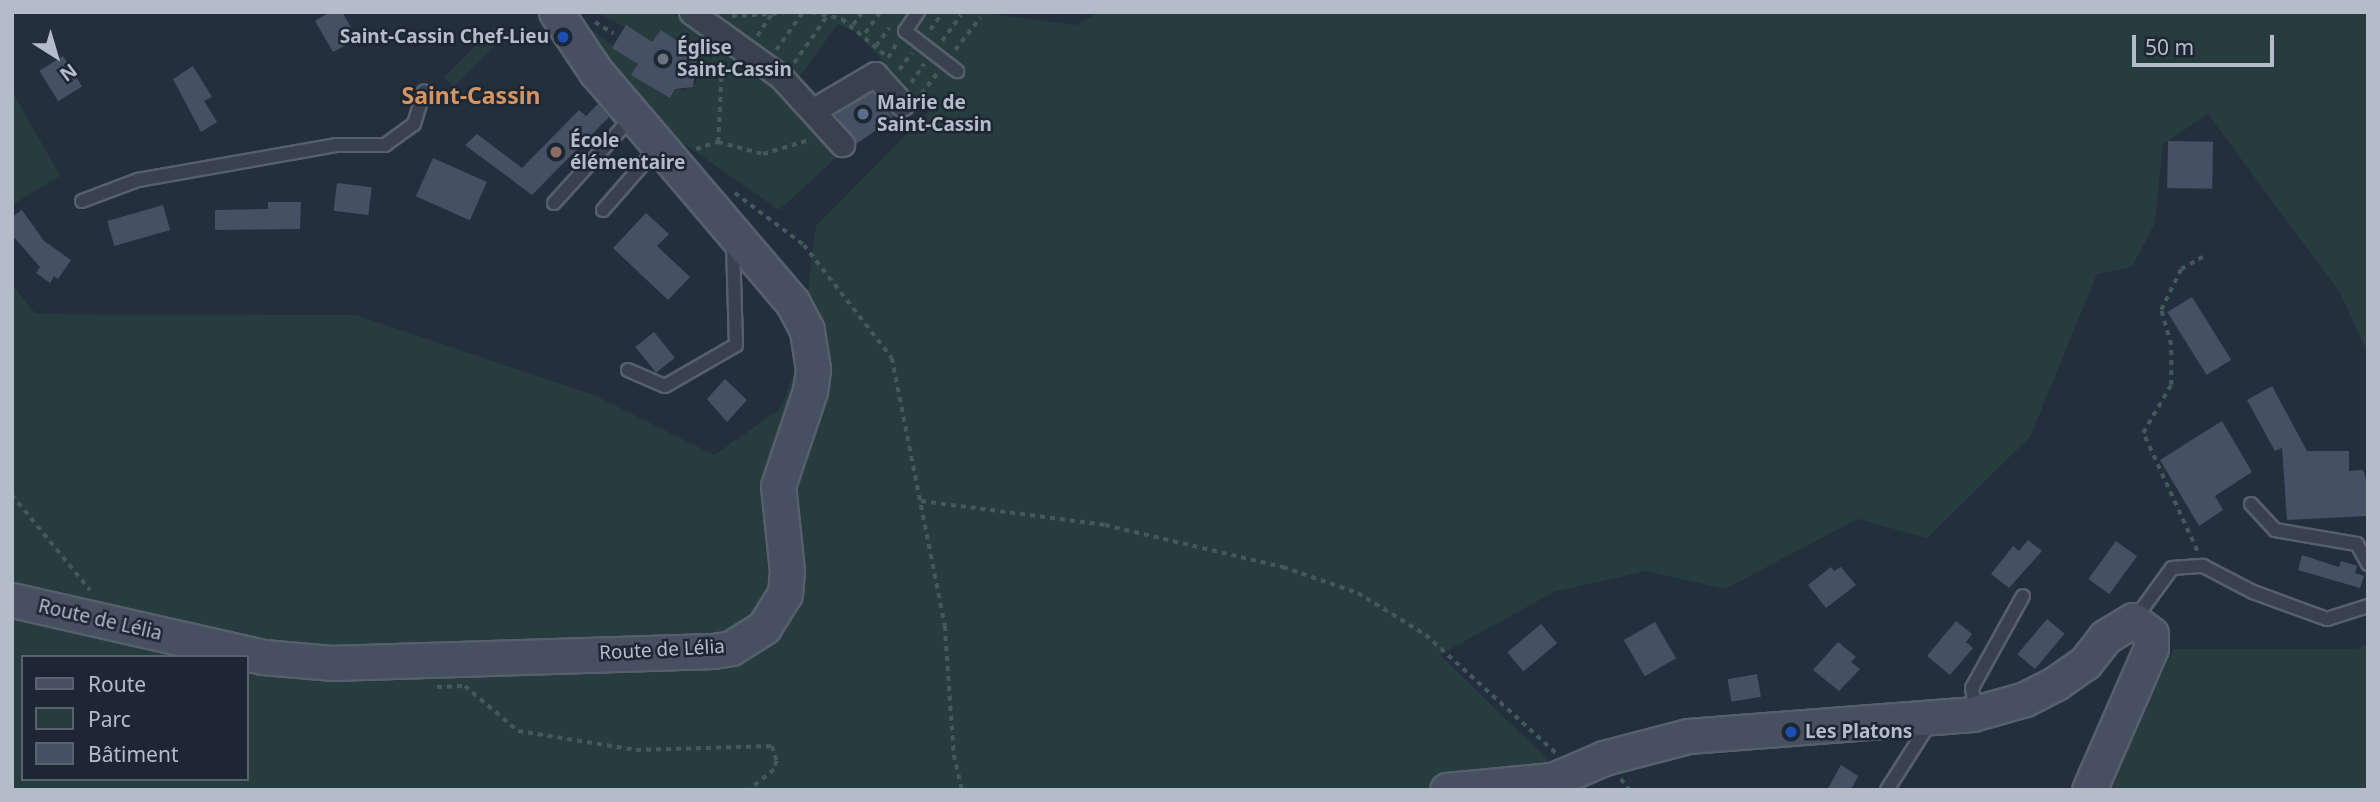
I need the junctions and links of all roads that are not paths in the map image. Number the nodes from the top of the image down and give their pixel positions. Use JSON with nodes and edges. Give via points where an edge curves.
{"nodes":[{"id":1,"x":556,"y":12,"type":"edge"},
{"id":2,"x":691,"y":12,"type":"edge"},
{"id":3,"x":918,"y":12,"type":"edge"},
{"id":4,"x":957,"y":71,"type":"dead end"},
{"id":5,"x":424,"y":92,"type":"dead end"},
{"id":6,"x":902,"y":104,"type":"dead end"},
{"id":7,"x":814,"y":110,"type":"junction"},
{"id":8,"x":634,"y":115,"type":"junction"},
{"id":9,"x":836,"y":136,"type":"road end"},
{"id":10,"x":667,"y":150,"type":"junction"},
{"id":11,"x":82,"y":201,"type":"dead end"},
{"id":12,"x":554,"y":203,"type":"dead end"},
{"id":13,"x":603,"y":210,"type":"dead end"},
{"id":14,"x":734,"y":233,"type":"junction"},
{"id":15,"x":628,"y":370,"type":"dead end"},
{"id":16,"x":2251,"y":504,"type":"dead end"},
{"id":17,"x":2368,"y":564,"type":"edge"},
{"id":18,"x":2023,"y":596,"type":"dead end"},
{"id":19,"x":12,"y":600,"type":"edge"},
{"id":20,"x":2368,"y":606,"type":"edge"},
{"id":21,"x":2133,"y":620,"type":"junction"},
{"id":22,"x":1976,"y":713,"type":"junction"},
{"id":23,"x":1933,"y":718,"type":"junction"},
{"id":24,"x":1447,"y":790,"type":"edge"},
{"id":25,"x":1887,"y":790,"type":"edge"},
{"id":26,"x":2089,"y":790,"type":"edge"}],
"edges":[{"from":1,"to":8,"type":"street","name":"Route de Lélia","via":[[596,72]]},
{"from":2,"to":7,"type":"street","via":[[736,32]]},
{"from":3,"to":4,"type":"lane","via":[[905,31]]},
{"from":5,"to":11,"type":"lane","via":[[414,124],[385,145],[336,145],[138,180]]},
{"from":6,"to":7,"type":"street","via":[[875,74]]},
{"from":7,"to":9,"type":"street"},
{"from":8,"to":10,"type":"street","name":"Route de Lélia"},
{"from":8,"to":12,"type":"lane"},
{"from":10,"to":13,"type":"lane"},
{"from":10,"to":14,"type":"street","name":"Route de Lélia"},
{"from":14,"to":15,"type":"lane","via":[[736,345],[665,386]]},
{"from":14,"to":19,"type":"street","name":"Route de Lélia","via":[[792,302],[812,349],[810,391],[778,486],[787,570],[777,611],[751,638],[713,651],[331,663],[263,657]]},
{"from":16,"to":17,"type":"lane","via":[[2275,530],[2357,544]]},
{"from":18,"to":22,"type":"lane","via":[[1972,688]]},
{"from":20,"to":21,"type":"lane","via":[[2327,619],[2253,592],[2203,566],[2172,568]]},
{"from":21,"to":22,"type":"street","via":[[2121,624],[2085,663],[2056,683]]},
{"from":21,"to":26,"type":"street","via":[[2151,634],[2151,648]]},
{"from":22,"to":23,"type":"street"},
{"from":23,"to":24,"type":"street","via":[[1793,724],[1688,736],[1553,780]]},
{"from":23,"to":25,"type":"lane"}]}
